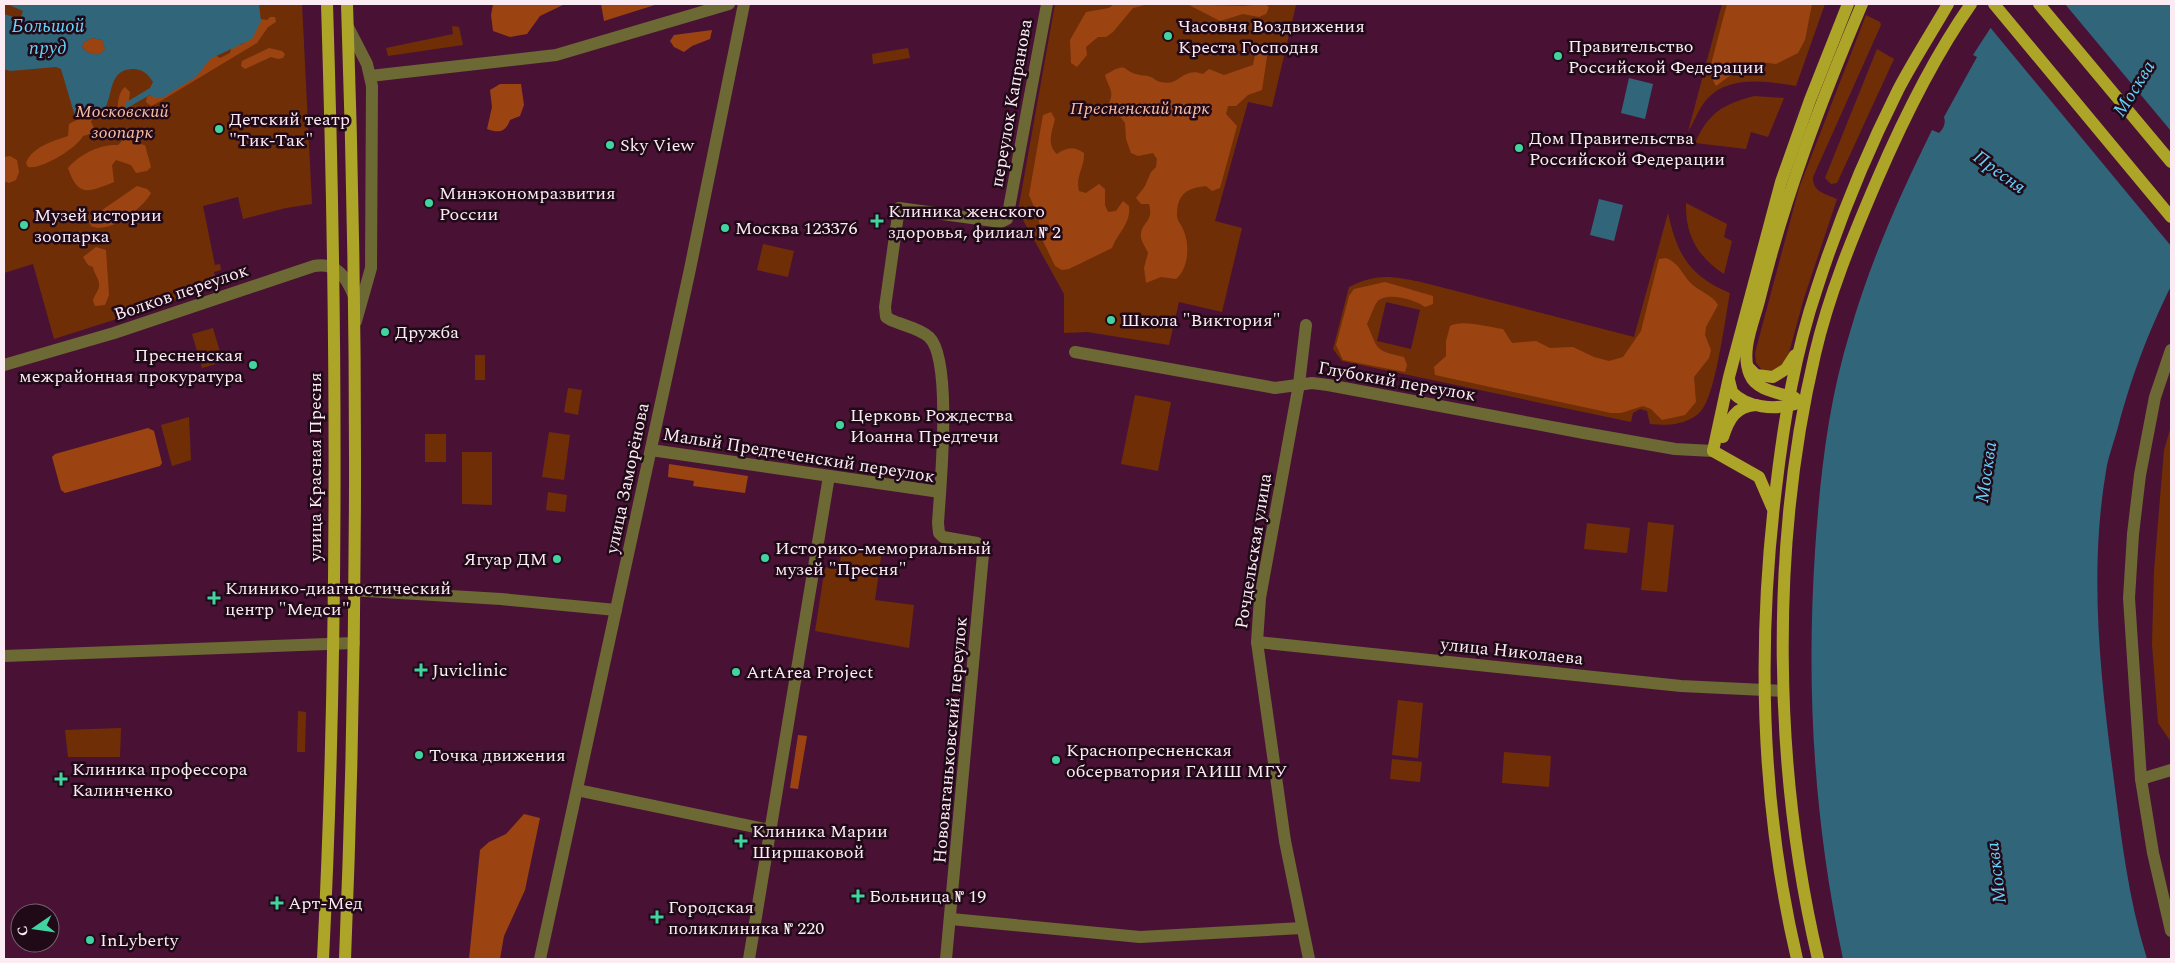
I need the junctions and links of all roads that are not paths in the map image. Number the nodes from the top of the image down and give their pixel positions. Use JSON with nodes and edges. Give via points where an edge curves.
{"nodes":[{"id":1,"x":327,"y":4,"type":"edge"},
{"id":2,"x":347,"y":4,"type":"edge"},
{"id":3,"x":729,"y":4,"type":"edge"},
{"id":4,"x":744,"y":4,"type":"edge"},
{"id":5,"x":1047,"y":4,"type":"edge"},
{"id":6,"x":1862,"y":4,"type":"edge"},
{"id":7,"x":1948,"y":4,"type":"edge"},
{"id":8,"x":1994,"y":4,"type":"edge"},
{"id":9,"x":2039,"y":4,"type":"edge"},
{"id":10,"x":1846,"y":7,"type":"edge"},
{"id":11,"x":1969,"y":7,"type":"edge"},
{"id":12,"x":348,"y":27,"type":"junction"},
{"id":13,"x":370,"y":76,"type":"junction"},
{"id":14,"x":2171,"y":162,"type":"edge"},
{"id":15,"x":2171,"y":217,"type":"edge"},
{"id":16,"x":333,"y":266,"type":"junction"},
{"id":17,"x":354,"y":297,"type":"junction"},
{"id":18,"x":1306,"y":325,"type":"dead end"},
{"id":19,"x":354,"y":331,"type":"junction"},
{"id":20,"x":1799,"y":349,"type":"junction"},
{"id":21,"x":2171,"y":350,"type":"edge"},
{"id":22,"x":1075,"y":352,"type":"dead end"},
{"id":23,"x":4,"y":365,"type":"edge"},
{"id":24,"x":1747,"y":366,"type":"junction"},
{"id":25,"x":1729,"y":377,"type":"junction"},
{"id":26,"x":1299,"y":384,"type":"junction"},
{"id":27,"x":1788,"y":401,"type":"junction"},
{"id":28,"x":1804,"y":402,"type":"junction"},
{"id":29,"x":1756,"y":405,"type":"junction"},
{"id":30,"x":651,"y":450,"type":"junction"},
{"id":31,"x":1714,"y":451,"type":"junction"},
{"id":32,"x":829,"y":476,"type":"junction"},
{"id":33,"x":940,"y":492,"type":"junction"},
{"id":34,"x":1773,"y":510,"type":"junction"},
{"id":35,"x":983,"y":554,"type":"joint"},
{"id":36,"x":333,"y":588,"type":"junction"},
{"id":37,"x":353,"y":590,"type":"junction"},
{"id":38,"x":616,"y":610,"type":"junction"},
{"id":39,"x":1257,"y":642,"type":"junction"},
{"id":40,"x":354,"y":643,"type":"junction"},
{"id":41,"x":333,"y":644,"type":"junction"},
{"id":42,"x":4,"y":656,"type":"edge"},
{"id":43,"x":1764,"y":691,"type":"junction"},
{"id":44,"x":1784,"y":691,"type":"junction"},
{"id":45,"x":2171,"y":770,"type":"edge"},
{"id":46,"x":2141,"y":778,"type":"junction"},
{"id":47,"x":577,"y":790,"type":"junction"},
{"id":48,"x":770,"y":830,"type":"junction"},
{"id":49,"x":951,"y":919,"type":"junction"},
{"id":50,"x":1302,"y":928,"type":"junction"},
{"id":51,"x":2171,"y":931,"type":"edge"},
{"id":52,"x":323,"y":959,"type":"edge"},
{"id":53,"x":345,"y":959,"type":"edge"},
{"id":54,"x":540,"y":959,"type":"edge"},
{"id":55,"x":749,"y":959,"type":"edge"},
{"id":56,"x":946,"y":959,"type":"edge"},
{"id":57,"x":1309,"y":959,"type":"edge"},
{"id":58,"x":1797,"y":959,"type":"edge"},
{"id":59,"x":1818,"y":959,"type":"edge"}],
"edges":[{"from":1,"to":16,"type":"main road","name":"улица Красная Пресня"},
{"from":2,"to":12,"type":"main road"},
{"from":3,"to":13,"type":"street","via":[[556,55]]},
{"from":4,"to":30,"type":"street","name":"улица Заморёнова"},
{"from":5,"to":33,"type":"street","name":"переулок Капранова","via":[[1007,219],[1001,222],[899,208],[885,312],[891,320],[929,337],[938,351],[943,385]]},
{"from":6,"to":24,"type":"main road","via":[[1821,100],[1792,184],[1748,345]]},
{"from":7,"to":20,"type":"main road","via":[[1899,88],[1857,180],[1816,290]]},
{"from":8,"to":15,"type":"main road"},
{"from":9,"to":14,"type":"main road"},
{"from":10,"to":25,"type":"main road","via":[[1780,182]]},
{"from":11,"to":28,"type":"main road","via":[[1896,136],[1862,215],[1832,294]]},
{"from":12,"to":13,"type":"street"},
{"from":12,"to":17,"type":"main road"},
{"from":13,"to":19,"type":"street","via":[[371,268]]},
{"from":16,"to":17,"type":"street","via":[[347,280]]},
{"from":16,"to":23,"type":"street","name":"Волков переулок","via":[[314,266],[114,333]]},
{"from":16,"to":36,"type":"main road","name":"улица Красная Пресня"},
{"from":17,"to":19,"type":"main road"},
{"from":18,"to":26,"type":"street","name":"Рочдельская улица"},
{"from":19,"to":37,"type":"main road"},
{"from":20,"to":24,"type":"main road","via":[[1786,369],[1773,377],[1756,375]]},
{"from":20,"to":27,"type":"main road"},
{"from":21,"to":46,"type":"street","via":[[2156,397],[2140,475],[2133,534],[2129,598]]},
{"from":22,"to":26,"type":"street","name":"Глубокий переулок","via":[[1275,388]]},
{"from":24,"to":27,"type":"main road","via":[[1753,382]]},
{"from":25,"to":29,"type":"main road","via":[[1732,392]]},
{"from":25,"to":31,"type":"main road"},
{"from":26,"to":31,"type":"street","name":"Глубокий переулок","via":[[1328,385],[1676,449]]},
{"from":26,"to":39,"type":"street","name":"Рочдельская улица","via":[[1260,598]]},
{"from":27,"to":28,"type":"main road"},
{"from":27,"to":29,"type":"main road"},
{"from":27,"to":34,"type":"main road"},
{"from":28,"to":44,"type":"main road","via":[[1786,562]]},
{"from":29,"to":31,"type":"main road","via":[[1733,415],[1719,447]]},
{"from":30,"to":32,"type":"street","name":"Малый Предтеченский переулок"},
{"from":30,"to":38,"type":"street","name":"улица Заморёнова"},
{"from":31,"to":34,"type":"main road","via":[[1759,477]]},
{"from":32,"to":33,"type":"street","name":"Малый Предтеченский переулок"},
{"from":32,"to":48,"type":"street"},
{"from":33,"to":35,"type":"street","name":"Малый Предтеченский переулок","via":[[939,533],[977,543]]},
{"from":34,"to":43,"type":"main road","via":[[1764,618]]},
{"from":35,"to":49,"type":"street","name":"Нововаганьковский переулок"},
{"from":36,"to":37,"type":"street"},
{"from":36,"to":41,"type":"main road","name":"улица Красная Пресня"},
{"from":37,"to":38,"type":"street"},
{"from":37,"to":40,"type":"main road"},
{"from":38,"to":47,"type":"street","name":"улица Заморёнова"},
{"from":39,"to":43,"type":"street","name":"улица Николаева","via":[[1681,686]]},
{"from":39,"to":50,"type":"street","name":"Рочдельская улица","via":[[1285,841]]},
{"from":40,"to":41,"type":"street"},
{"from":40,"to":53,"type":"main road"},
{"from":41,"to":42,"type":"street"},
{"from":41,"to":52,"type":"main road","name":"улица Красная Пресня","via":[[330,818]]},
{"from":43,"to":44,"type":"street","name":"улица Николаева"},
{"from":43,"to":58,"type":"main road","via":[[1781,871]]},
{"from":44,"to":59,"type":"main road","via":[[1800,867]]},
{"from":45,"to":46,"type":"street"},
{"from":46,"to":51,"type":"street","via":[[2153,853]]},
{"from":47,"to":48,"type":"street"},
{"from":47,"to":54,"type":"street","name":"улица Заморёнова"},
{"from":48,"to":55,"type":"street"},
{"from":49,"to":50,"type":"street","via":[[1153,938]]},
{"from":49,"to":56,"type":"street","name":"Нововаганьковский переулок"},
{"from":50,"to":57,"type":"street","name":"Рочдельская улица"}]}
